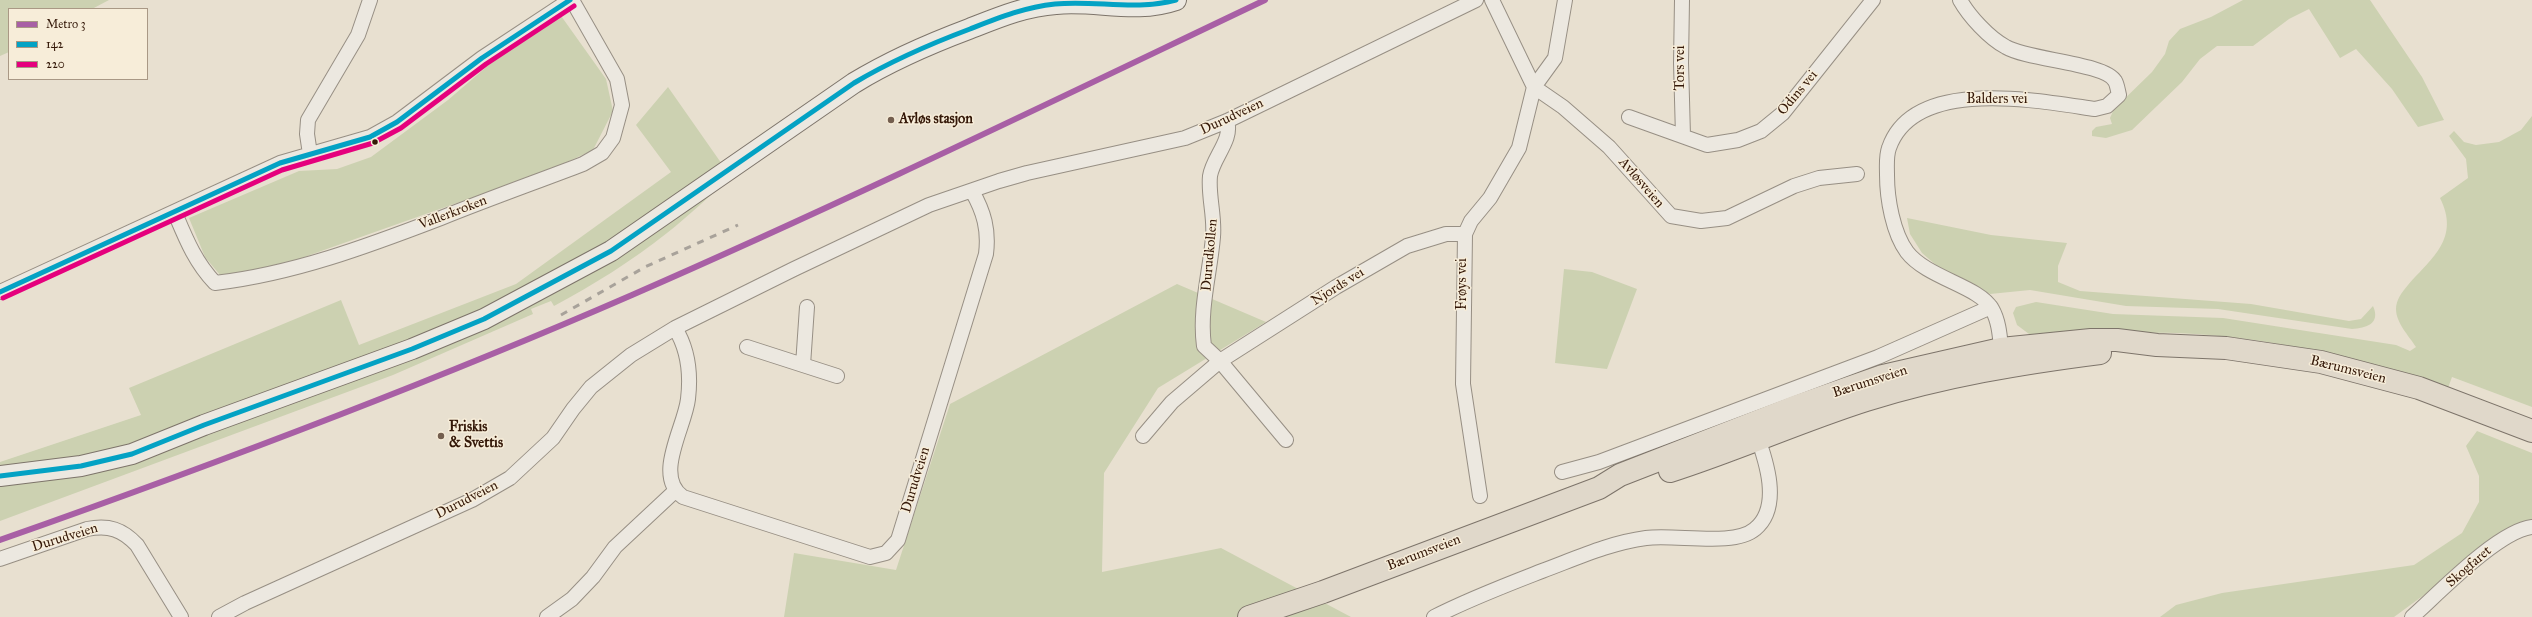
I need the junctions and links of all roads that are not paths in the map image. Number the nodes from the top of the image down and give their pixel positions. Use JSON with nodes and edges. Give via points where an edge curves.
{"nodes":[{"id":1,"x":370,"y":0,"type":"edge"},
{"id":2,"x":571,"y":0,"type":"edge"},
{"id":3,"x":1176,"y":0,"type":"edge"},
{"id":4,"x":1476,"y":0,"type":"edge"},
{"id":5,"x":1492,"y":0,"type":"edge"},
{"id":6,"x":1565,"y":0,"type":"edge"},
{"id":7,"x":1682,"y":0,"type":"edge"},
{"id":8,"x":1873,"y":0,"type":"edge"},
{"id":9,"x":1960,"y":0,"type":"edge"},
{"id":10,"x":1534,"y":87,"type":"junction"},
{"id":11,"x":1629,"y":117,"type":"dead end"},
{"id":12,"x":1227,"y":121,"type":"junction"},
{"id":13,"x":1683,"y":136,"type":"junction"},
{"id":14,"x":310,"y":154,"type":"junction"},
{"id":15,"x":1857,"y":174,"type":"dead end"},
{"id":16,"x":972,"y":191,"type":"junction"},
{"id":17,"x":174,"y":213,"type":"junction"},
{"id":18,"x":1465,"y":234,"type":"junction"},
{"id":19,"x":0,"y":292,"type":"edge"},
{"id":20,"x":807,"y":307,"type":"dead end"},
{"id":21,"x":1991,"y":307,"type":"junction"},
{"id":22,"x":675,"y":328,"type":"junction"},
{"id":23,"x":747,"y":347,"type":"dead end"},
{"id":24,"x":2003,"y":358,"type":"junction"},
{"id":25,"x":1220,"y":361,"type":"junction"},
{"id":26,"x":803,"y":365,"type":"junction"},
{"id":27,"x":837,"y":376,"type":"dead end"},
{"id":28,"x":2532,"y":431,"type":"edge"},
{"id":29,"x":1756,"y":432,"type":"junction"},
{"id":30,"x":1143,"y":436,"type":"dead end"},
{"id":31,"x":1286,"y":440,"type":"dead end"},
{"id":32,"x":1562,"y":472,"type":"dead end"},
{"id":33,"x":0,"y":476,"type":"edge"},
{"id":34,"x":676,"y":492,"type":"junction"},
{"id":35,"x":1480,"y":496,"type":"dead end"},
{"id":36,"x":2532,"y":527,"type":"edge"},
{"id":37,"x":0,"y":559,"type":"edge"},
{"id":38,"x":181,"y":617,"type":"edge"},
{"id":39,"x":219,"y":617,"type":"edge"},
{"id":40,"x":547,"y":617,"type":"edge"},
{"id":41,"x":1249,"y":617,"type":"edge"},
{"id":42,"x":1434,"y":617,"type":"edge"},
{"id":43,"x":2412,"y":617,"type":"edge"}],
"edges":[{"from":1,"to":14,"type":"street","via":[[358,35],[308,120],[306,134]]},
{"from":2,"to":14,"type":"street","via":[[488,54],[397,122],[370,137]]},
{"from":2,"to":17,"type":"street","name":"Vallerkroken","via":[[617,79],[622,105],[613,138],[602,153],[583,164],[378,241],[277,273],[236,281],[215,283],[202,269],[191,252]]},
{"from":3,"to":33,"type":"street","via":[[1146,7],[1042,5],[1000,16],[942,39],[854,83],[611,251],[484,318],[412,350],[204,425],[132,454],[81,466]]},
{"from":4,"to":12,"type":"street","name":"Durudveien"},
{"from":5,"to":10,"type":"street","name":"Avløsveien"},
{"from":6,"to":10,"type":"street","via":[[1555,58]]},
{"from":7,"to":13,"type":"street","name":"Tors vei","via":[[1680,63]]},
{"from":8,"to":13,"type":"street","name":"Odins vei","via":[[1783,113],[1761,131],[1738,140],[1707,145]]},
{"from":9,"to":21,"type":"street","name":"Balders vei","via":[[1969,16],[2006,47],[2046,59],[2103,70],[2115,80],[2119,96],[2107,106],[2095,109],[2009,99],[1968,98],[1921,111],[1902,126],[1889,148],[1887,191],[1898,232],[1907,252],[1922,267],[1969,291]]},
{"from":10,"to":15,"type":"street","name":"Avløsveien","via":[[1563,107],[1609,147],[1660,206],[1671,216],[1681,219],[1701,221],[1727,218],[1794,186],[1819,178]]},
{"from":10,"to":18,"type":"street","name":"Frøys vei","via":[[1519,148],[1490,198],[1471,221]]},
{"from":11,"to":13,"type":"street","name":"Odins vei"},
{"from":12,"to":16,"type":"street","name":"Durudveien","via":[[1185,138],[1026,173]]},
{"from":12,"to":25,"type":"street","name":"Durudkollen","via":[[1228,133],[1210,174],[1214,214],[1213,236],[1203,326],[1204,346]]},
{"from":14,"to":17,"type":"street","via":[[280,163]]},
{"from":16,"to":22,"type":"street","name":"Durudveien","via":[[929,205]]},
{"from":16,"to":34,"type":"street","name":"Durudveien","via":[[980,204],[986,226],[986,254],[898,540],[886,553],[870,557],[683,497]]},
{"from":17,"to":19,"type":"street"},
{"from":18,"to":25,"type":"street","name":"Njords vei","via":[[1446,234],[1407,246],[1336,287]]},
{"from":18,"to":35,"type":"street","name":"Frøys vei","via":[[1463,384]]},
{"from":20,"to":26,"type":"street"},
{"from":21,"to":24,"type":"street","via":[[1997,322]]},
{"from":21,"to":32,"type":"street","name":"Bærumsveien","via":[[1878,357],[1599,462]]},
{"from":22,"to":34,"type":"street","via":[[685,345],[688,367],[688,400],[673,449],[671,466],[671,481]]},
{"from":22,"to":39,"type":"street","name":"Durudveien","via":[[631,355],[591,387],[572,409],[554,438],[510,478],[472,500]]},
{"from":23,"to":26,"type":"street"},
{"from":24,"to":28,"type":"main road","name":"Bærumsveien","via":[[2157,344],[2258,351],[2329,364],[2419,388]]},
{"from":24,"to":29,"type":"main road","name":"Bærumsveien","via":[[1883,376],[1792,408]]},
{"from":25,"to":30,"type":"street","name":"Njords vei","via":[[1172,402]]},
{"from":25,"to":31,"type":"street"},
{"from":26,"to":27,"type":"street"},
{"from":29,"to":41,"type":"main road","name":"Bærumsveien","via":[[1620,475],[1598,488],[1323,592]]},
{"from":29,"to":42,"type":"street","via":[[1766,461],[1769,500],[1762,522],[1747,535],[1721,539],[1676,536],[1648,538],[1607,546],[1485,593]]},
{"from":34,"to":40,"type":"street","via":[[615,547],[593,577],[572,599]]},
{"from":36,"to":43,"type":"street","name":"Skogfaret","via":[[2522,528],[2500,540]]},
{"from":37,"to":38,"type":"street","name":"Durudveien","via":[[88,529],[102,526],[115,528],[137,545]]}]}
